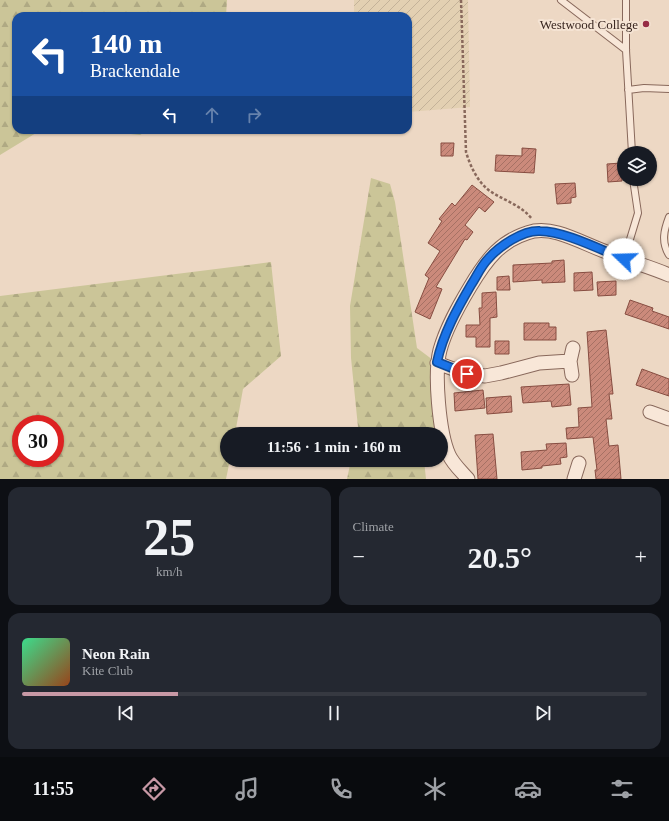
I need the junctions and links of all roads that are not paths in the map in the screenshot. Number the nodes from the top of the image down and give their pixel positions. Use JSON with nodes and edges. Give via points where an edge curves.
{"nodes":[{"id":1,"x":561,"y":0,"type":"edge"},
{"id":2,"x":626,"y":0,"type":"edge"},
{"id":3,"x":626,"y":50,"type":"junction"},
{"id":4,"x":669,"y":89,"type":"edge"},
{"id":5,"x":628,"y":90,"type":"junction"},
{"id":6,"x":632,"y":146,"type":"edge"},
{"id":7,"x":634,"y":186,"type":"edge"},
{"id":8,"x":669,"y":217,"type":"edge"},
{"id":9,"x":669,"y":255,"type":"edge"},
{"id":10,"x":624,"y":259,"type":"junction"},
{"id":11,"x":669,"y":275,"type":"edge"},
{"id":12,"x":573,"y":348,"type":"dead end"},
{"id":13,"x":570,"y":361,"type":"junction"},
{"id":14,"x":437,"y":362,"type":"junction"},
{"id":15,"x":572,"y":375,"type":"dead end"},
{"id":16,"x":650,"y":412,"type":"dead end"},
{"id":17,"x":669,"y":419,"type":"edge"},
{"id":18,"x":579,"y":463,"type":"dead end"},
{"id":19,"x":468,"y":479,"type":"edge"},
{"id":20,"x":574,"y":479,"type":"edge"}],
"edges":[{"from":1,"to":3,"type":"lane"},
{"from":2,"to":3,"type":"lane"},
{"from":3,"to":5,"type":"lane"},
{"from":4,"to":5,"type":"lane"},
{"from":5,"to":6,"type":"lane"},
{"from":7,"to":10,"type":"lane","via":[[638,213]]},
{"from":8,"to":9,"type":"lane","via":[[663,237]]},
{"from":10,"to":11,"type":"street"},
{"from":10,"to":14,"type":"street","via":[[558,233],[535,231],[518,236],[501,246],[488,259],[460,304],[446,333]]},
{"from":12,"to":13,"type":"street"},
{"from":13,"to":14,"type":"street","via":[[539,363],[485,376],[467,374]]},
{"from":13,"to":15,"type":"street"},
{"from":14,"to":19,"type":"street","via":[[440,417],[447,449]]},
{"from":16,"to":17,"type":"street"},
{"from":18,"to":20,"type":"street"}]}
